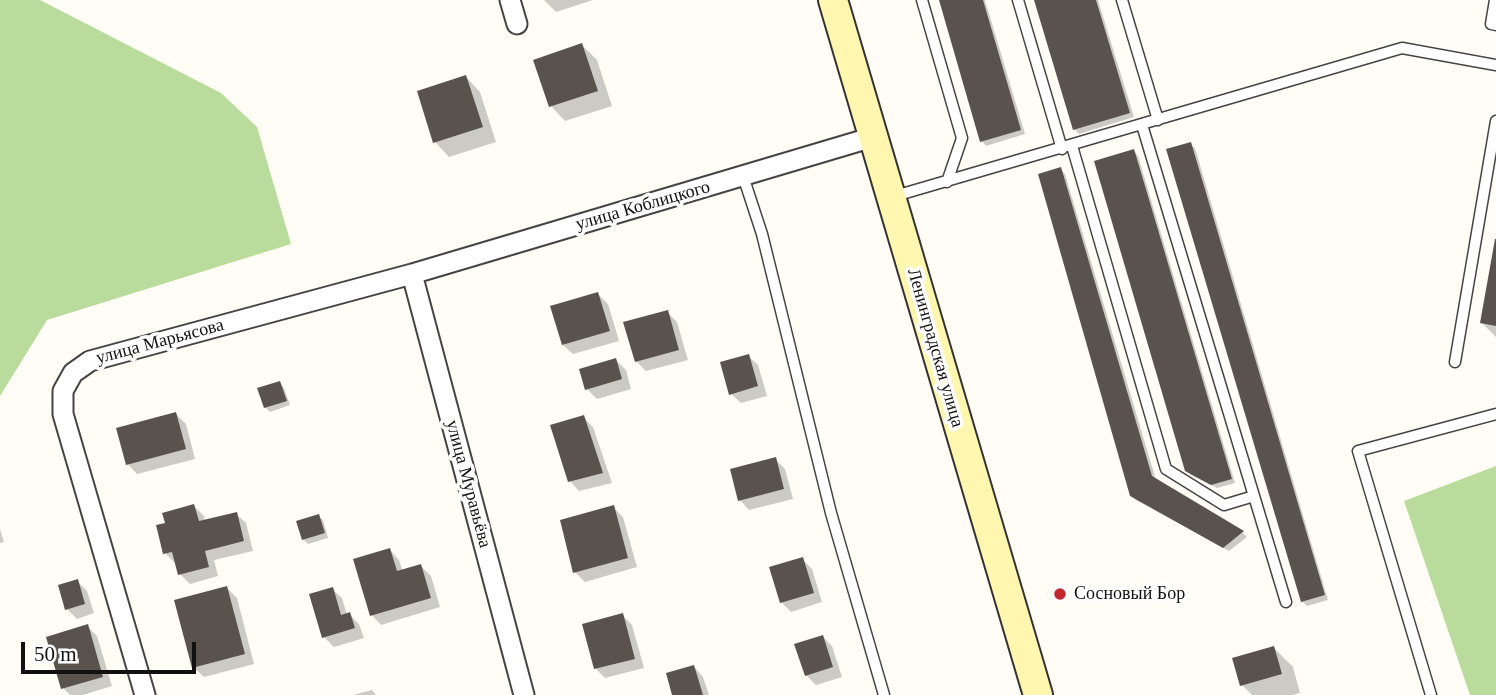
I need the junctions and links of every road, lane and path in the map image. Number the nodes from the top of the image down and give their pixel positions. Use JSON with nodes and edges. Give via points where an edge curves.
{"nodes":[{"id":1,"x":510,"y":0,"type":"edge"},
{"id":2,"x":833,"y":0,"type":"edge"},
{"id":3,"x":922,"y":0,"type":"edge"},
{"id":4,"x":1018,"y":0,"type":"edge"},
{"id":5,"x":1122,"y":0,"type":"edge"},
{"id":6,"x":1495,"y":0,"type":"edge"},
{"id":7,"x":517,"y":24,"type":"dead end"},
{"id":8,"x":1496,"y":25,"type":"edge"},
{"id":9,"x":1496,"y":65,"type":"edge"},
{"id":10,"x":1158,"y":120,"type":"junction"},
{"id":11,"x":1496,"y":121,"type":"edge"},
{"id":12,"x":1142,"y":125,"type":"junction"},
{"id":13,"x":873,"y":137,"type":"junction"},
{"id":14,"x":1067,"y":147,"type":"junction"},
{"id":15,"x":743,"y":176,"type":"junction"},
{"id":16,"x":947,"y":182,"type":"junction"},
{"id":17,"x":891,"y":198,"type":"junction"},
{"id":18,"x":412,"y":274,"type":"junction"},
{"id":19,"x":1455,"y":362,"type":"dead end"},
{"id":20,"x":1496,"y":414,"type":"edge"},
{"id":21,"x":1254,"y":496,"type":"junction"},
{"id":22,"x":1286,"y":602,"type":"dead end"},
{"id":23,"x":145,"y":695,"type":"edge"},
{"id":24,"x":524,"y":695,"type":"edge"},
{"id":25,"x":884,"y":695,"type":"edge"},
{"id":26,"x":1038,"y":695,"type":"edge"},
{"id":27,"x":1431,"y":695,"type":"edge"}],
"edges":[{"from":1,"to":7,"type":"street"},
{"from":2,"to":13,"type":"main road","name":"Ленинградская улица"},
{"from":3,"to":16,"type":"lane","via":[[962,138]]},
{"from":4,"to":14,"type":"lane"},
{"from":5,"to":10,"type":"lane"},
{"from":6,"to":8,"type":"lane","via":[[1491,24]]},
{"from":9,"to":10,"type":"lane","via":[[1402,48]]},
{"from":10,"to":12,"type":"lane"},
{"from":11,"to":19,"type":"lane"},
{"from":12,"to":14,"type":"lane"},
{"from":12,"to":21,"type":"lane"},
{"from":13,"to":15,"type":"street","name":"улица Коблицкого"},
{"from":13,"to":17,"type":"main road","name":"Ленинградская улица"},
{"from":14,"to":16,"type":"lane"},
{"from":14,"to":21,"type":"lane","via":[[1166,469],[1224,505]]},
{"from":15,"to":18,"type":"street","name":"улица Коблицкого"},
{"from":15,"to":25,"type":"lane"},
{"from":16,"to":17,"type":"lane"},
{"from":17,"to":26,"type":"main road","name":"Ленинградская улица"},
{"from":18,"to":23,"type":"street","name":"улица Марьясова","via":[[90,361],[73,373],[63,391],[63,414]]},
{"from":18,"to":24,"type":"street","name":"улица Муравьёва"},
{"from":20,"to":27,"type":"lane","via":[[1358,451]]},
{"from":21,"to":22,"type":"lane"}]}
